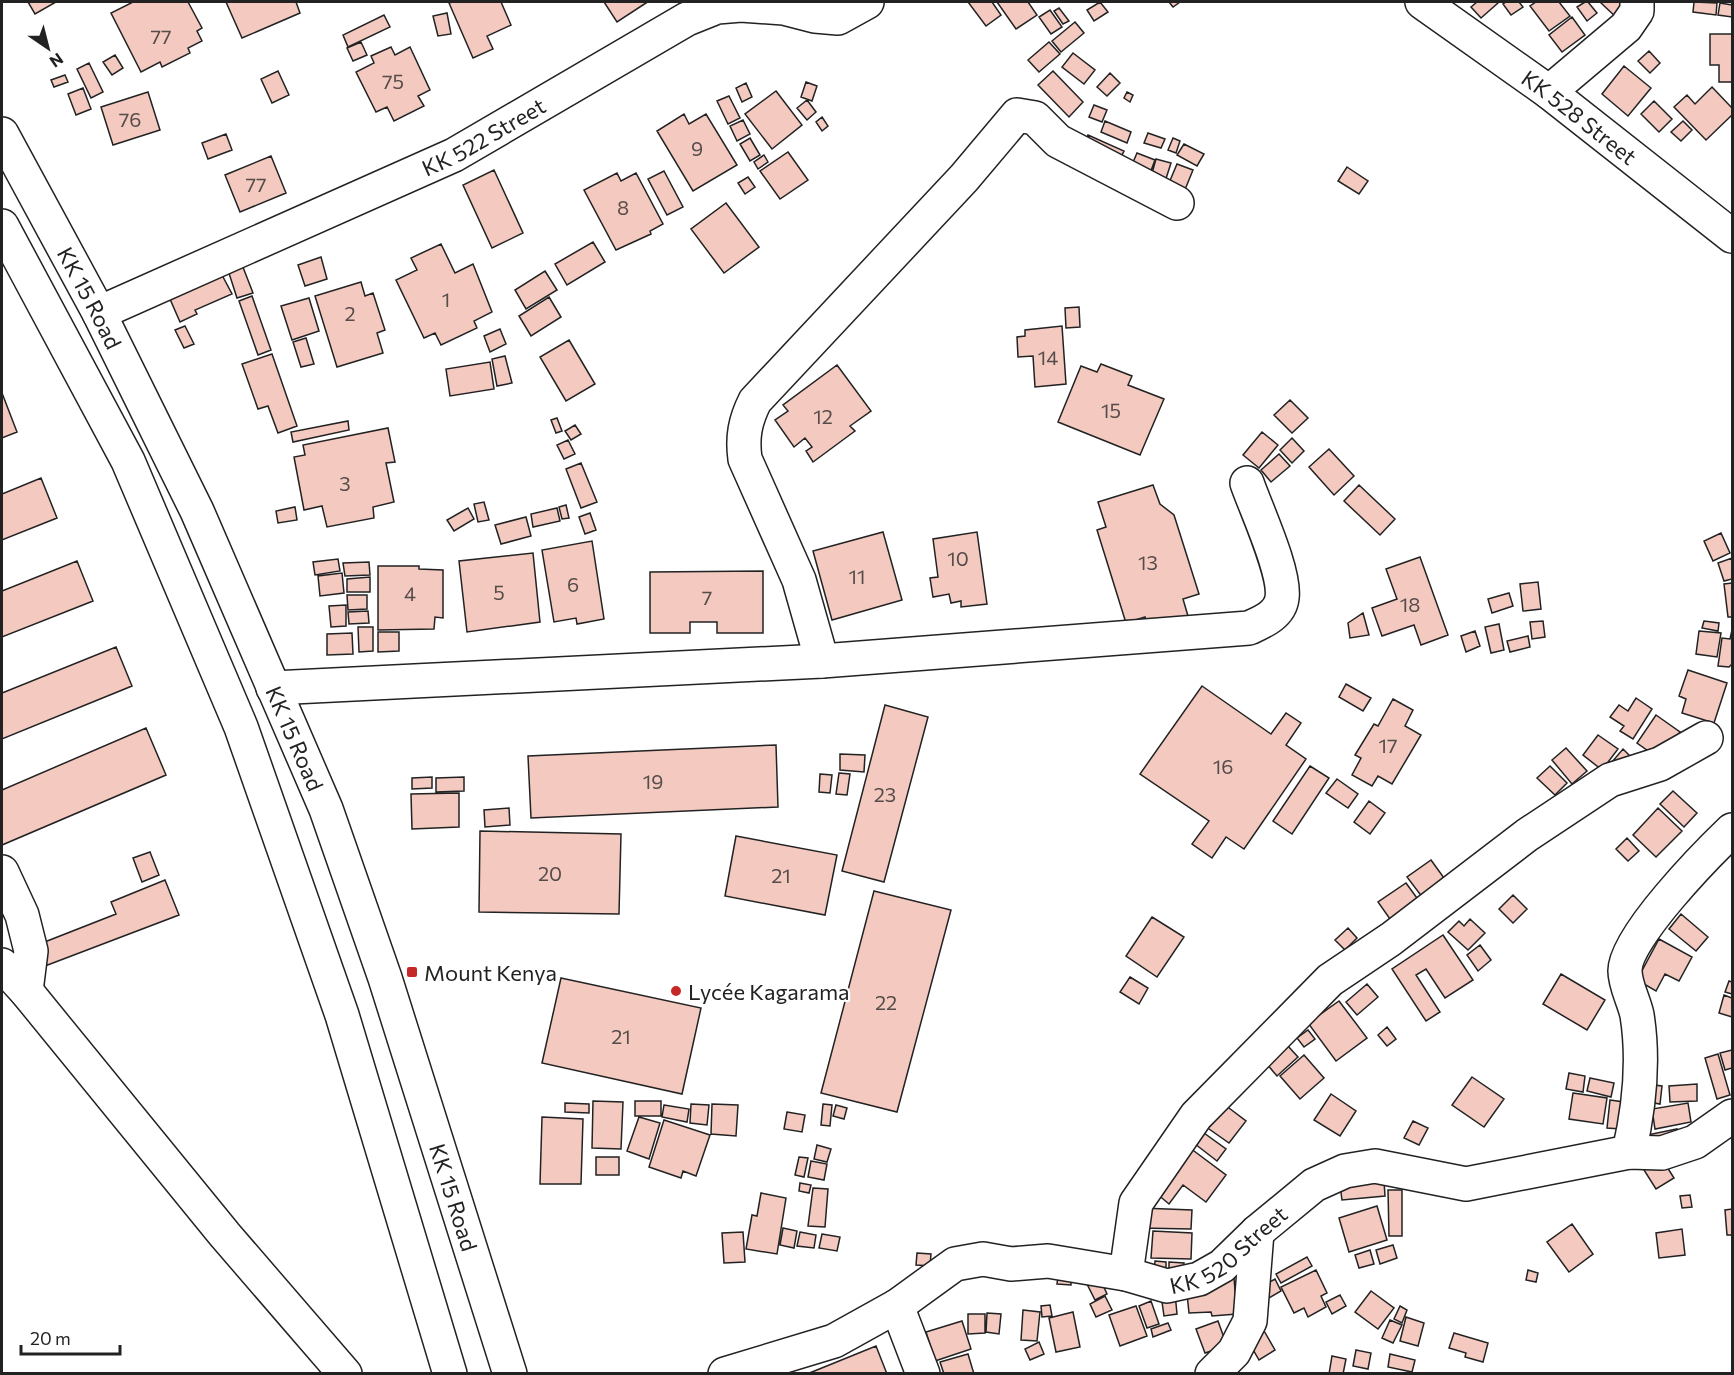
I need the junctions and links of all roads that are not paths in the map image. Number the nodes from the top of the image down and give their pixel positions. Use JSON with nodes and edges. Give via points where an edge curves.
{"nodes":[{"id":1,"x":867,"y":2,"type":"edge"},
{"id":2,"x":1422,"y":2,"type":"edge"},
{"id":3,"x":1637,"y":2,"type":"edge"},
{"id":4,"x":767,"y":4,"type":"edge"},
{"id":5,"x":1549,"y":92,"type":"junction"},
{"id":6,"x":2,"y":134,"type":"edge"},
{"id":7,"x":1177,"y":203,"type":"dead end"},
{"id":8,"x":2,"y":226,"type":"edge"},
{"id":9,"x":1732,"y":236,"type":"edge"},
{"id":10,"x":99,"y":313,"type":"junction"},
{"id":11,"x":1247,"y":483,"type":"dead end"},
{"id":12,"x":822,"y":661,"type":"junction"},
{"id":13,"x":273,"y":688,"type":"junction"},
{"id":14,"x":1706,"y":738,"type":"dead end"},
{"id":15,"x":1732,"y":830,"type":"edge"},
{"id":16,"x":2,"y":872,"type":"edge"},
{"id":17,"x":2,"y":965,"type":"edge"},
{"id":18,"x":26,"y":991,"type":"junction"},
{"id":19,"x":1732,"y":1116,"type":"edge"},
{"id":20,"x":1629,"y":1152,"type":"junction"},
{"id":21,"x":1257,"y":1232,"type":"junction"},
{"id":22,"x":1126,"y":1274,"type":"junction"},
{"id":23,"x":897,"y":1306,"type":"junction"},
{"id":24,"x":345,"y":1374,"type":"edge"},
{"id":25,"x":450,"y":1374,"type":"edge"},
{"id":26,"x":510,"y":1374,"type":"edge"},
{"id":27,"x":725,"y":1374,"type":"edge"},
{"id":28,"x":923,"y":1374,"type":"edge"},
{"id":29,"x":1212,"y":1374,"type":"edge"}],
"edges":[{"from":1,"to":4,"type":"main road","name":"KK 522 Street","via":[[838,18]]},
{"from":2,"to":5,"type":"main road","name":"KK 528 Street"},
{"from":3,"to":5,"type":"main road","via":[[1637,11],[1626,27]]},
{"from":4,"to":10,"type":"main road","name":"KK 522 Street","via":[[717,7],[687,20],[454,154]]},
{"from":5,"to":9,"type":"main road","name":"KK 528 Street"},
{"from":6,"to":10,"type":"main road","name":"KK 15 Road"},
{"from":7,"to":12,"type":"main road","via":[[1066,146],[1035,118],[1017,115],[964,178],[755,400],[742,438],[745,459],[799,580]]},
{"from":8,"to":25,"type":"main road","name":"KK 15 Road","via":[[128,461],[241,727],[342,1015]]},
{"from":10,"to":13,"type":"main road","name":"KK 15 Road","via":[[197,510]]},
{"from":11,"to":12,"type":"main road","via":[[1281,577],[1282,599],[1271,617],[1249,628]]},
{"from":12,"to":13,"type":"main road"},
{"from":13,"to":26,"type":"main road","name":"KK 15 Road","via":[[326,809],[385,978]]},
{"from":14,"to":22,"type":"main road","via":[[1660,764],[1610,780],[1527,835],[1391,939],[1330,980],[1197,1116],[1136,1203]]},
{"from":15,"to":20,"type":"main road","via":[[1662,905],[1635,945],[1624,970],[1636,1014],[1640,1054]]},
{"from":16,"to":18,"type":"main road","via":[[22,915],[31,951]]},
{"from":17,"to":18,"type":"main road"},
{"from":18,"to":24,"type":"main road","via":[[225,1235]]},
{"from":19,"to":20,"type":"main road","name":"KK 520 Street","via":[[1695,1142],[1662,1152]]},
{"from":20,"to":21,"type":"main road","name":"KK 520 Street","via":[[1466,1184],[1375,1166],[1345,1171],[1314,1185]]},
{"from":21,"to":22,"type":"main road","name":"KK 520 Street","via":[[1222,1266],[1199,1279],[1167,1286]]},
{"from":21,"to":29,"type":"main road","via":[[1250,1321],[1234,1352]]},
{"from":22,"to":23,"type":"main road","name":"KK 520 Street","via":[[1048,1261],[1011,1264],[983,1259],[955,1264]]},
{"from":23,"to":27,"type":"main road","name":"KK 520 Street","via":[[834,1341]]},
{"from":23,"to":28,"type":"main road"}]}
